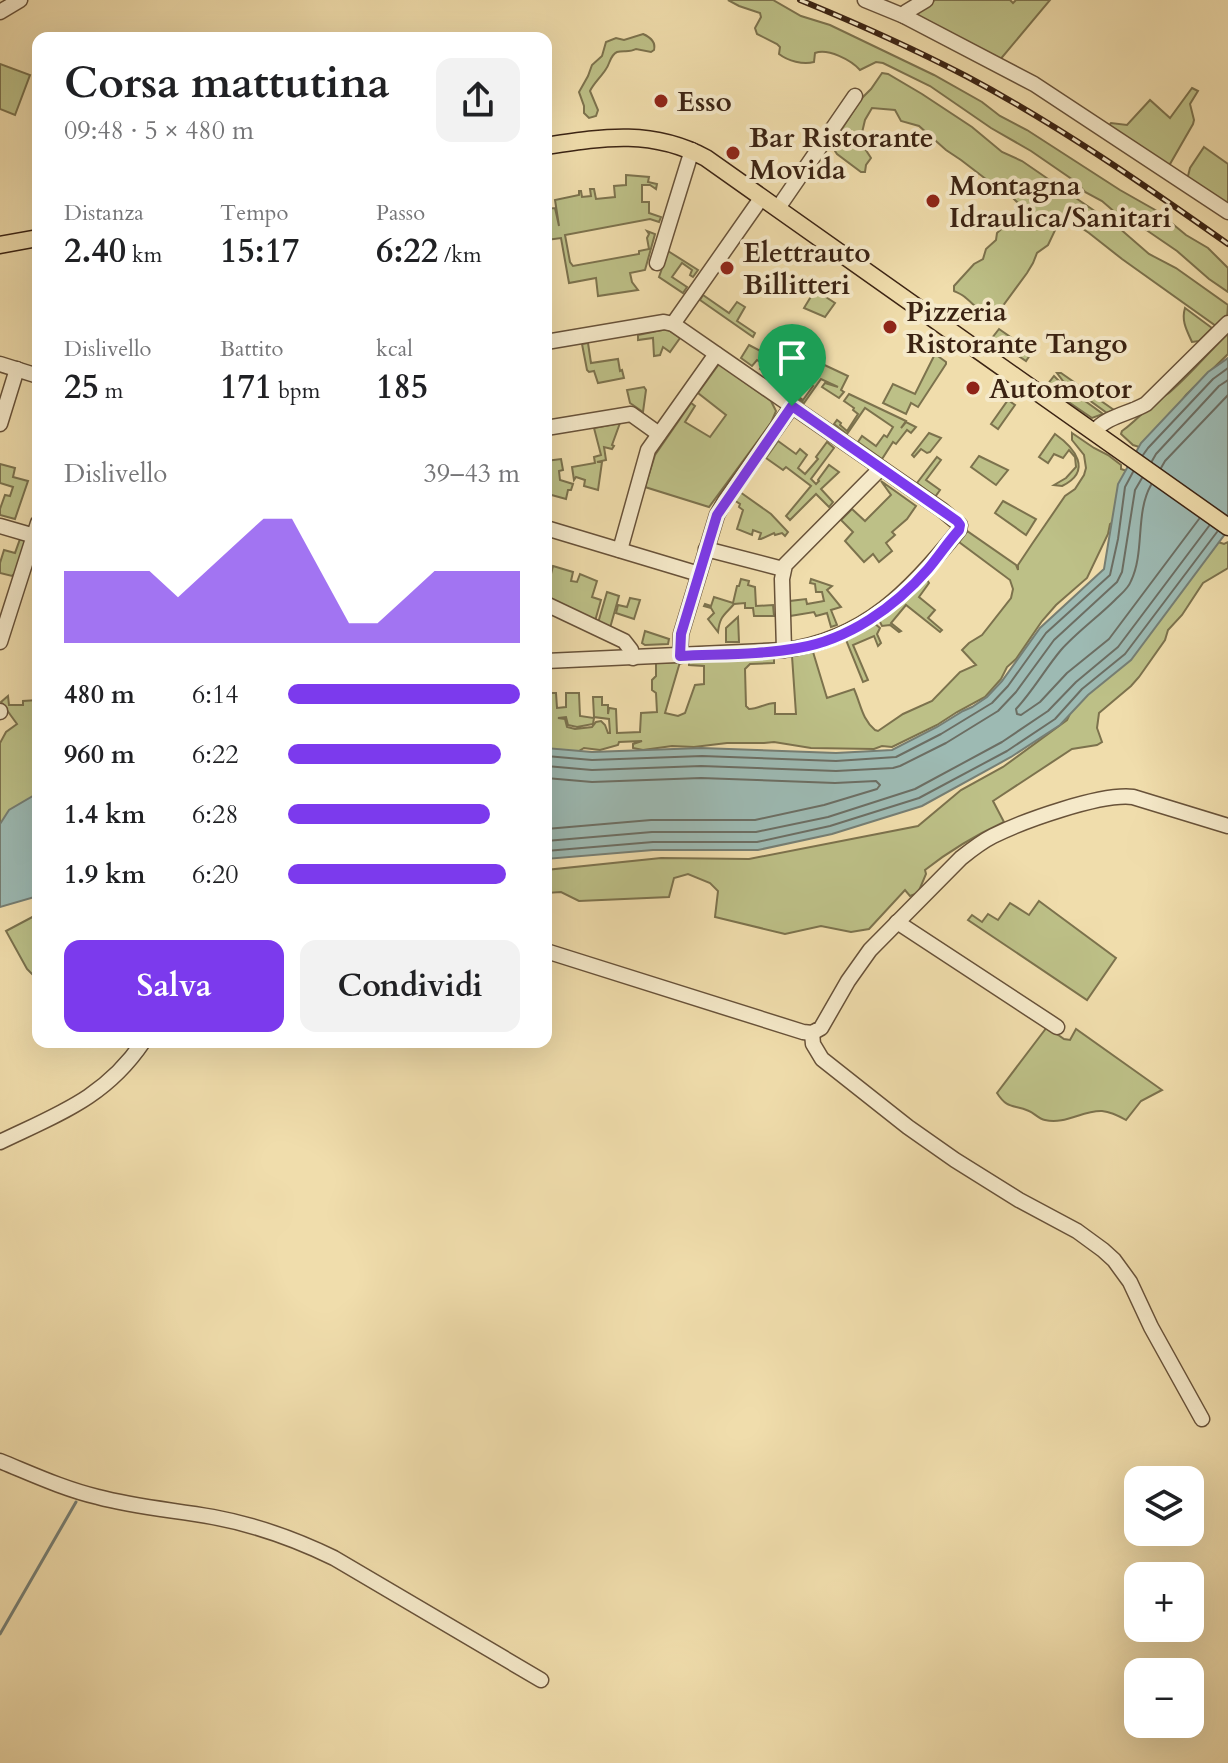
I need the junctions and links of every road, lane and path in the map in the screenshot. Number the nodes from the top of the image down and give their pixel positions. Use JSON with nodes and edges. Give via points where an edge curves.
{"nodes":[{"id":1,"x":20,"y":0,"type":"edge"},
{"id":2,"x":865,"y":0,"type":"edge"},
{"id":3,"x":926,"y":0,"type":"edge"},
{"id":4,"x":0,"y":12,"type":"edge"},
{"id":5,"x":904,"y":16,"type":"junction"},
{"id":6,"x":855,"y":96,"type":"dead end"},
{"id":7,"x":552,"y":145,"type":"edge"},
{"id":8,"x":692,"y":150,"type":"junction"},
{"id":9,"x":762,"y":197,"type":"junction"},
{"id":10,"x":778,"y":208,"type":"junction"},
{"id":11,"x":1228,"y":212,"type":"edge"},
{"id":12,"x":32,"y":239,"type":"edge"},
{"id":13,"x":0,"y":245,"type":"edge"},
{"id":14,"x":657,"y":263,"type":"dead end"},
{"id":15,"x":1228,"y":323,"type":"edge"},
{"id":16,"x":673,"y":324,"type":"junction"},
{"id":17,"x":552,"y":341,"type":"edge"},
{"id":18,"x":716,"y":354,"type":"junction"},
{"id":19,"x":0,"y":364,"type":"edge"},
{"id":20,"x":17,"y":369,"type":"junction"},
{"id":21,"x":32,"y":374,"type":"edge"},
{"id":22,"x":792,"y":406,"type":"junction"},
{"id":23,"x":0,"y":424,"type":"edge"},
{"id":24,"x":552,"y":427,"type":"edge"},
{"id":25,"x":1095,"y":431,"type":"junction"},
{"id":26,"x":659,"y":434,"type":"junction"},
{"id":27,"x":881,"y":468,"type":"junction"},
{"id":28,"x":0,"y":526,"type":"edge"},
{"id":29,"x":1228,"y":527,"type":"edge"},
{"id":30,"x":552,"y":530,"type":"edge"},
{"id":31,"x":32,"y":531,"type":"edge"},
{"id":32,"x":32,"y":547,"type":"edge"},
{"id":33,"x":706,"y":549,"type":"junction"},
{"id":34,"x":620,"y":550,"type":"junction"},
{"id":35,"x":783,"y":569,"type":"junction"},
{"id":36,"x":699,"y":574,"type":"junction"},
{"id":37,"x":552,"y":607,"type":"edge"},
{"id":38,"x":681,"y":634,"type":"junction"},
{"id":39,"x":0,"y":642,"type":"edge"},
{"id":40,"x":784,"y":650,"type":"junction"},
{"id":41,"x":702,"y":655,"type":"junction"},
{"id":42,"x":680,"y":656,"type":"junction"},
{"id":43,"x":633,"y":658,"type":"junction"},
{"id":44,"x":552,"y":661,"type":"edge"},
{"id":45,"x":1228,"y":826,"type":"edge"},
{"id":46,"x":897,"y":922,"type":"junction"},
{"id":47,"x":552,"y":953,"type":"edge"},
{"id":48,"x":1057,"y":1027,"type":"dead end"},
{"id":49,"x":812,"y":1033,"type":"junction"},
{"id":50,"x":138,"y":1048,"type":"edge"},
{"id":51,"x":0,"y":1142,"type":"edge"},
{"id":52,"x":1202,"y":1419,"type":"dead end"},
{"id":53,"x":0,"y":1461,"type":"edge"},
{"id":54,"x":541,"y":1680,"type":"dead end"}],
"edges":[{"from":1,"to":4,"type":"street"},
{"from":2,"to":5,"type":"street"},
{"from":3,"to":5,"type":"street"},
{"from":5,"to":11,"type":"street","via":[[1034,84]]},
{"from":6,"to":10,"type":"street"},
{"from":7,"to":8,"type":"main road","via":[[622,137]]},
{"from":8,"to":9,"type":"main road"},
{"from":8,"to":14,"type":"street"},
{"from":9,"to":10,"type":"main road"},
{"from":9,"to":16,"type":"street"},
{"from":10,"to":25,"type":"main road"},
{"from":12,"to":13,"type":"main road"},
{"from":15,"to":25,"type":"street","via":[[1146,404],[1106,420]]},
{"from":16,"to":17,"type":"street"},
{"from":16,"to":18,"type":"street"},
{"from":18,"to":22,"type":"street"},
{"from":18,"to":26,"type":"street"},
{"from":19,"to":20,"type":"street"},
{"from":20,"to":21,"type":"street"},
{"from":20,"to":23,"type":"street"},
{"from":22,"to":27,"type":"street"},
{"from":22,"to":33,"type":"street","via":[[721,507]]},
{"from":24,"to":26,"type":"street","via":[[631,414]]},
{"from":25,"to":29,"type":"main road"},
{"from":26,"to":34,"type":"street","via":[[648,450]]},
{"from":27,"to":35,"type":"street"},
{"from":27,"to":40,"type":"street","via":[[957,521],[959,530],[924,573],[885,608],[840,636]]},
{"from":28,"to":31,"type":"street"},
{"from":30,"to":34,"type":"street"},
{"from":32,"to":39,"type":"street"},
{"from":33,"to":35,"type":"street"},
{"from":33,"to":36,"type":"street"},
{"from":34,"to":36,"type":"street"},
{"from":35,"to":40,"type":"street"},
{"from":36,"to":38,"type":"street"},
{"from":37,"to":43,"type":"street","via":[[624,641]]},
{"from":38,"to":41,"type":"street","via":[[686,646]]},
{"from":38,"to":42,"type":"street"},
{"from":40,"to":41,"type":"street"},
{"from":41,"to":42,"type":"street"},
{"from":42,"to":43,"type":"street"},
{"from":43,"to":44,"type":"street"},
{"from":45,"to":46,"type":"street","via":[[1133,797],[1089,802],[977,845]]},
{"from":46,"to":48,"type":"street"},
{"from":46,"to":49,"type":"street","via":[[870,950],[821,1028]]},
{"from":47,"to":49,"type":"street"},
{"from":49,"to":52,"type":"street","via":[[822,1059],[908,1127],[981,1178],[1091,1240],[1114,1260]]},
{"from":50,"to":51,"type":"street","via":[[116,1076],[85,1101]]},
{"from":53,"to":54,"type":"street","via":[[97,1497],[248,1525],[301,1542]]}]}
